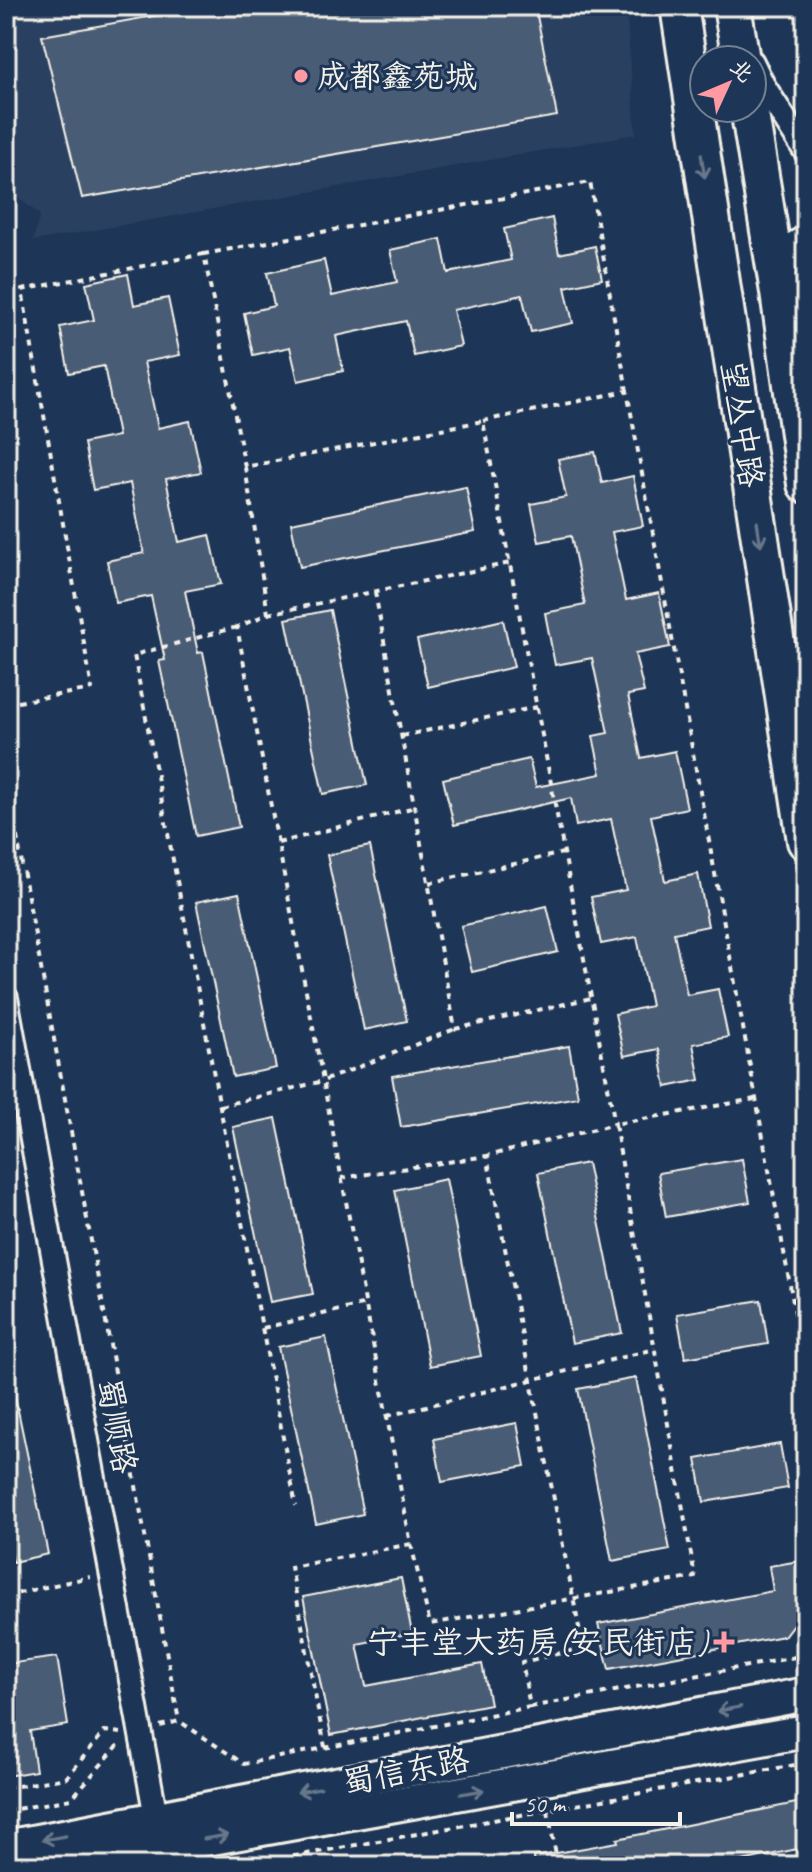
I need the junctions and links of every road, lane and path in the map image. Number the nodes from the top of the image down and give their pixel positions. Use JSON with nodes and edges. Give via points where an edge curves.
{"nodes":[{"id":1,"x":679,"y":6,"type":"edge"},
{"id":2,"x":743,"y":43,"type":"edge"},
{"id":3,"x":752,"y":124,"type":"edge"},
{"id":4,"x":806,"y":152,"type":"edge"},
{"id":5,"x":806,"y":237,"type":"edge"},
{"id":6,"x":204,"y":254,"type":"junction"},
{"id":7,"x":779,"y":292,"type":"junction"},
{"id":8,"x":627,"y":391,"type":"junction"},
{"id":9,"x":483,"y":421,"type":"junction"},
{"id":10,"x":245,"y":467,"type":"junction"},
{"id":11,"x":806,"y":484,"type":"edge"},
{"id":12,"x":510,"y":563,"type":"junction"},
{"id":13,"x":375,"y":592,"type":"junction"},
{"id":14,"x":268,"y":614,"type":"junction"},
{"id":15,"x":237,"y":627,"type":"junction"},
{"id":16,"x":6,"y":704,"type":"edge"},
{"id":17,"x":537,"y":707,"type":"junction"},
{"id":18,"x":402,"y":736,"type":"junction"},
{"id":19,"x":6,"y":777,"type":"edge"},
{"id":20,"x":415,"y":807,"type":"junction"},
{"id":21,"x":806,"y":841,"type":"edge"},
{"id":22,"x":278,"y":843,"type":"junction"},
{"id":23,"x":564,"y":852,"type":"junction"},
{"id":24,"x":429,"y":883,"type":"junction"},
{"id":25,"x":6,"y":998,"type":"edge"},
{"id":26,"x":591,"y":998,"type":"junction"},
{"id":27,"x":455,"y":1029,"type":"junction"},
{"id":28,"x":323,"y":1081,"type":"junction"},
{"id":29,"x":756,"y":1099,"type":"junction"},
{"id":30,"x":220,"y":1106,"type":"junction"},
{"id":31,"x":615,"y":1124,"type":"junction"},
{"id":32,"x":6,"y":1136,"type":"edge"},
{"id":33,"x":487,"y":1156,"type":"junction"},
{"id":34,"x":12,"y":1166,"type":"dead end"},
{"id":35,"x":341,"y":1178,"type":"junction"},
{"id":36,"x":366,"y":1304,"type":"junction"},
{"id":37,"x":262,"y":1328,"type":"junction"},
{"id":38,"x":655,"y":1349,"type":"junction"},
{"id":39,"x":806,"y":1373,"type":"edge"},
{"id":40,"x":530,"y":1380,"type":"junction"},
{"id":41,"x":387,"y":1416,"type":"junction"},
{"id":42,"x":296,"y":1506,"type":"dead end"},
{"id":43,"x":411,"y":1544,"type":"junction"},
{"id":44,"x":95,"y":1576,"type":"dead end"},
{"id":45,"x":6,"y":1596,"type":"edge"},
{"id":46,"x":573,"y":1598,"type":"junction"},
{"id":47,"x":806,"y":1655,"type":"edge"},
{"id":48,"x":806,"y":1694,"type":"edge"},
{"id":49,"x":530,"y":1707,"type":"junction"},
{"id":50,"x":179,"y":1721,"type":"junction"},
{"id":51,"x":140,"y":1731,"type":"junction"},
{"id":52,"x":806,"y":1731,"type":"edge"},
{"id":53,"x":325,"y":1747,"type":"junction"},
{"id":54,"x":806,"y":1763,"type":"edge"},
{"id":55,"x":6,"y":1788,"type":"edge"},
{"id":56,"x":6,"y":1811,"type":"edge"},
{"id":57,"x":548,"y":1811,"type":"junction"},
{"id":58,"x":161,"y":1844,"type":"edge"},
{"id":59,"x":6,"y":1847,"type":"edge"},
{"id":60,"x":57,"y":1866,"type":"edge"},
{"id":61,"x":259,"y":1866,"type":"edge"},
{"id":62,"x":558,"y":1866,"type":"edge"}],
"edges":[{"from":1,"to":21,"type":"main road","name":"望丛中路","one_way":true},
{"from":2,"to":4,"type":"street"},
{"from":3,"to":7,"type":"main road","name":"望丛中路"},
{"from":5,"to":7,"type":"street","via":[[791,245]]},
{"from":6,"to":8,"type":"path","via":[[590,182]]},
{"from":6,"to":10,"type":"path"},
{"from":6,"to":16,"type":"path","via":[[22,290],[92,689]]},
{"from":7,"to":11,"type":"main road","name":"望丛中路"},
{"from":8,"to":9,"type":"path"},
{"from":8,"to":29,"type":"path"},
{"from":9,"to":10,"type":"path"},
{"from":9,"to":12,"type":"path"},
{"from":10,"to":14,"type":"path"},
{"from":12,"to":13,"type":"path"},
{"from":12,"to":17,"type":"path"},
{"from":13,"to":14,"type":"path"},
{"from":13,"to":18,"type":"path"},
{"from":14,"to":15,"type":"path"},
{"from":15,"to":22,"type":"path"},
{"from":15,"to":30,"type":"path","via":[[134,655]]},
{"from":17,"to":18,"type":"path"},
{"from":17,"to":23,"type":"path"},
{"from":18,"to":20,"type":"path"},
{"from":19,"to":50,"type":"path"},
{"from":20,"to":22,"type":"path"},
{"from":20,"to":24,"type":"path"},
{"from":22,"to":28,"type":"path"},
{"from":23,"to":24,"type":"path"},
{"from":23,"to":26,"type":"path"},
{"from":24,"to":27,"type":"path"},
{"from":25,"to":51,"type":"street","name":"蜀顺路"},
{"from":26,"to":27,"type":"path"},
{"from":26,"to":31,"type":"path"},
{"from":27,"to":28,"type":"path"},
{"from":28,"to":30,"type":"path"},
{"from":28,"to":35,"type":"path"},
{"from":29,"to":31,"type":"path"},
{"from":29,"to":39,"type":"path"},
{"from":30,"to":37,"type":"path"},
{"from":31,"to":33,"type":"path"},
{"from":31,"to":38,"type":"path"},
{"from":32,"to":34,"type":"path"},
{"from":33,"to":35,"type":"path"},
{"from":33,"to":40,"type":"path"},
{"from":35,"to":36,"type":"path"},
{"from":36,"to":37,"type":"path"},
{"from":36,"to":41,"type":"path"},
{"from":37,"to":42,"type":"path"},
{"from":38,"to":40,"type":"path"},
{"from":38,"to":46,"type":"path","via":[[695,1577]]},
{"from":40,"to":41,"type":"path"},
{"from":40,"to":46,"type":"path"},
{"from":41,"to":43,"type":"path"},
{"from":43,"to":46,"type":"path","via":[[430,1624]]},
{"from":43,"to":53,"type":"path","via":[[291,1567]]},
{"from":44,"to":45,"type":"path"},
{"from":46,"to":49,"type":"path","via":[[583,1648],[522,1662]]},
{"from":47,"to":49,"type":"path"},
{"from":48,"to":58,"type":"main road","name":"蜀信东路","one_way":true},
{"from":49,"to":53,"type":"path"},
{"from":50,"to":51,"type":"path"},
{"from":50,"to":53,"type":"path","via":[[244,1764]]},
{"from":51,"to":58,"type":"street","name":"蜀顺路"},
{"from":58,"to":52,"type":"main road","name":"蜀信东路","one_way":true},
{"from":54,"to":57,"type":"path"},
{"from":55,"to":56,"type":"path","via":[[66,1778],[105,1731],[128,1734],[71,1799]]},
{"from":57,"to":61,"type":"path"},
{"from":57,"to":62,"type":"path"},
{"from":58,"to":59,"type":"main road","name":"蜀信东路","one_way":true},
{"from":58,"to":60,"type":"main road","name":"蜀信东路"}]}
